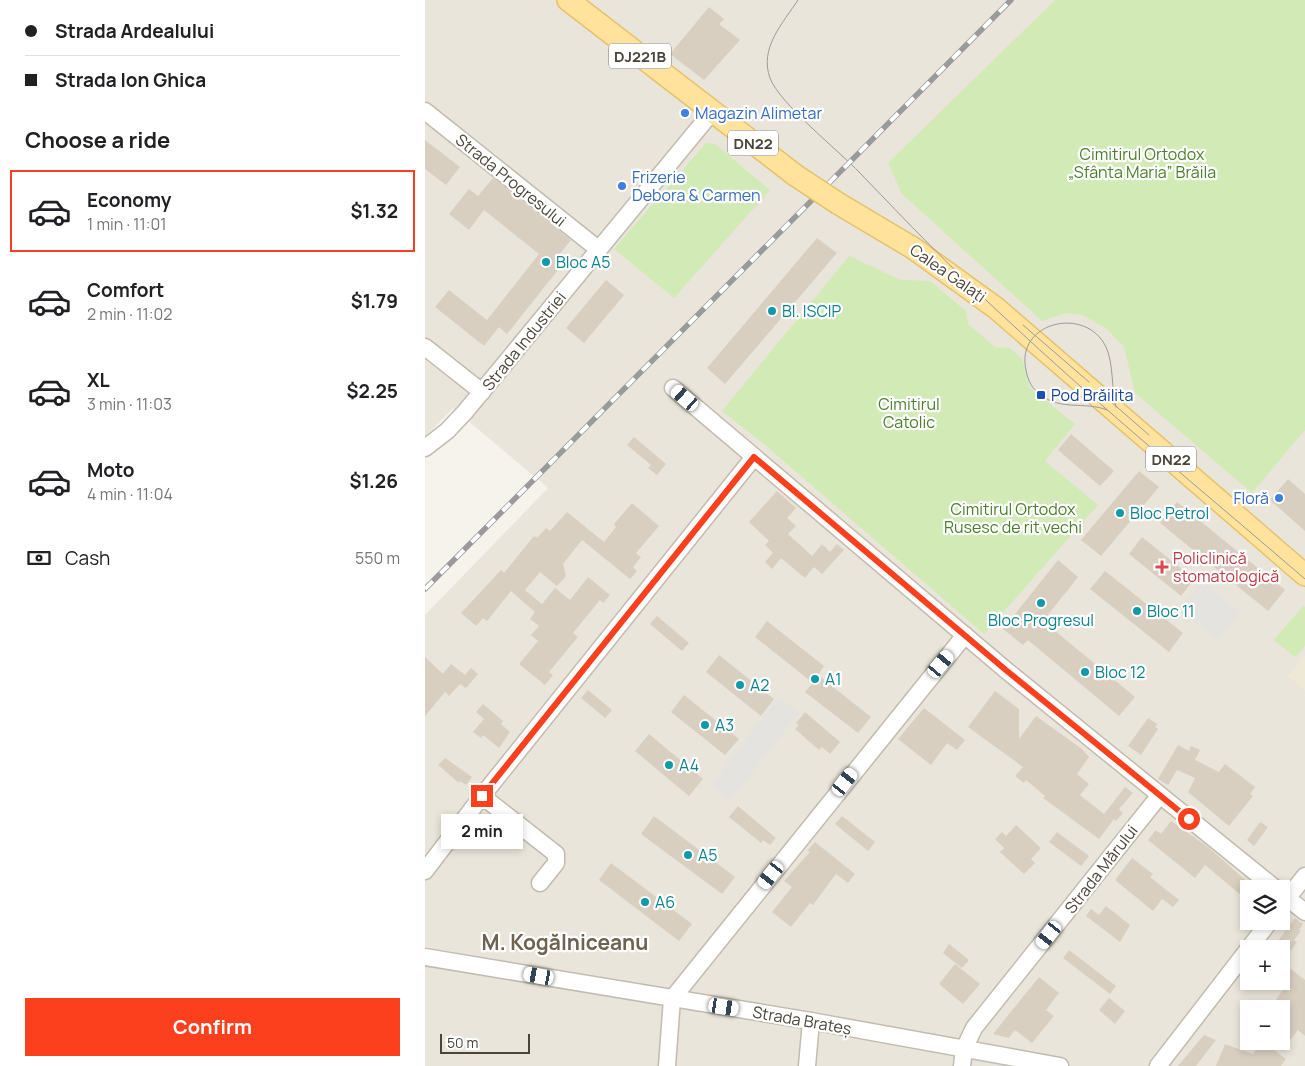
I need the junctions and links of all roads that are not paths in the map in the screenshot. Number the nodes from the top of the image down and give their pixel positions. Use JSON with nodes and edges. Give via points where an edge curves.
{"nodes":[{"id":1,"x":568,"y":0,"type":"edge"},
{"id":2,"x":425,"y":111,"type":"edge"},
{"id":3,"x":712,"y":112,"type":"junction"},
{"id":4,"x":598,"y":249,"type":"junction"},
{"id":5,"x":425,"y":347,"type":"edge"},
{"id":6,"x":673,"y":388,"type":"dead end"},
{"id":7,"x":482,"y":392,"type":"junction"},
{"id":8,"x":425,"y":448,"type":"edge"},
{"id":9,"x":754,"y":457,"type":"junction"},
{"id":10,"x":1305,"y":575,"type":"edge"},
{"id":11,"x":965,"y":635,"type":"junction"},
{"id":12,"x":1160,"y":795,"type":"junction"},
{"id":13,"x":482,"y":796,"type":"junction"},
{"id":14,"x":425,"y":871,"type":"edge"},
{"id":15,"x":1305,"y":876,"type":"edge"},
{"id":16,"x":1263,"y":880,"type":"edge"},
{"id":17,"x":540,"y":884,"type":"dead end"},
{"id":18,"x":1290,"y":889,"type":"edge"},
{"id":19,"x":1290,"y":902,"type":"edge"},
{"id":20,"x":1305,"y":912,"type":"edge"},
{"id":21,"x":1263,"y":930,"type":"edge"},
{"id":22,"x":425,"y":957,"type":"edge"},
{"id":23,"x":672,"y":999,"type":"junction"},
{"id":24,"x":811,"y":1021,"type":"junction"},
{"id":25,"x":965,"y":1049,"type":"junction"},
{"id":26,"x":667,"y":1066,"type":"edge"},
{"id":27,"x":807,"y":1066,"type":"edge"},
{"id":28,"x":962,"y":1066,"type":"edge"},
{"id":29,"x":1060,"y":1066,"type":"edge"},
{"id":30,"x":1158,"y":1066,"type":"edge"}],
"edges":[{"from":1,"to":3,"type":"main road","name":"Calea Galați","number":"DJ221B"},
{"from":2,"to":4,"type":"street","name":"Strada Progresului"},
{"from":3,"to":4,"type":"street","name":"Strada Industriei"},
{"from":3,"to":10,"type":"main road","name":"Calea Galați","number":"DN22","bridge":true,"via":[[795,174],[913,248],[996,308]]},
{"from":4,"to":7,"type":"street","name":"Strada Industriei"},
{"from":5,"to":7,"type":"street"},
{"from":6,"to":9,"type":"street"},
{"from":7,"to":8,"type":"street","name":"Strada Industriei","via":[[447,431]]},
{"from":9,"to":11,"type":"street"},
{"from":9,"to":13,"type":"street"},
{"from":11,"to":12,"type":"street"},
{"from":11,"to":23,"type":"street"},
{"from":12,"to":16,"type":"street"},
{"from":12,"to":25,"type":"street","name":"Strada Mărului","via":[[974,1028]]},
{"from":13,"to":14,"type":"street"},
{"from":13,"to":17,"type":"street","via":[[556,854],[556,862]]},
{"from":15,"to":18,"type":"street"},
{"from":19,"to":20,"type":"street"},
{"from":21,"to":30,"type":"street"},
{"from":22,"to":23,"type":"street","name":"Strada Brateș"},
{"from":23,"to":24,"type":"street","name":"Strada Brateș"},
{"from":23,"to":26,"type":"street"},
{"from":24,"to":25,"type":"street","name":"Strada Brateș"},
{"from":24,"to":27,"type":"street"},
{"from":25,"to":28,"type":"street","name":"Strada Mărului"},
{"from":25,"to":29,"type":"street","name":"Strada Brateș"}]}
